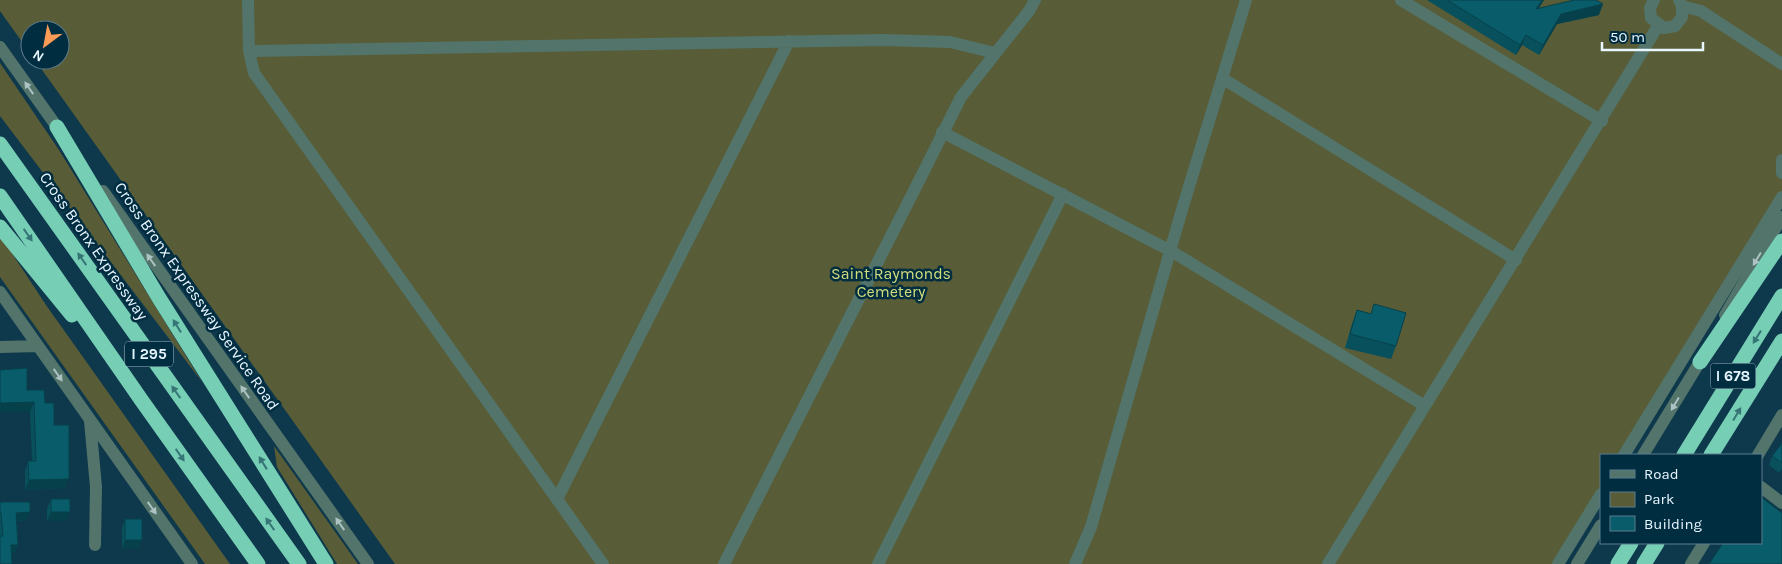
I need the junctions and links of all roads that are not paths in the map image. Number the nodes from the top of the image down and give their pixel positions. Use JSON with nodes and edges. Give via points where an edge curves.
{"nodes":[{"id":1,"x":248,"y":0,"type":"edge"},
{"id":2,"x":1035,"y":0,"type":"edge"},
{"id":3,"x":1246,"y":0,"type":"edge"},
{"id":4,"x":1401,"y":0,"type":"edge"},
{"id":5,"x":1654,"y":0,"type":"edge"},
{"id":6,"x":1680,"y":3,"type":"edge"},
{"id":7,"x":1658,"y":26,"type":"junction"},
{"id":8,"x":789,"y":41,"type":"junction"},
{"id":9,"x":0,"y":46,"type":"edge"},
{"id":10,"x":249,"y":52,"type":"junction"},
{"id":11,"x":995,"y":53,"type":"junction"},
{"id":12,"x":1782,"y":64,"type":"edge"},
{"id":13,"x":1222,"y":78,"type":"junction"},
{"id":14,"x":1602,"y":121,"type":"junction"},
{"id":15,"x":57,"y":128,"type":"junction"},
{"id":16,"x":942,"y":132,"type":"junction"},
{"id":17,"x":0,"y":144,"type":"edge"},
{"id":18,"x":1782,"y":160,"type":"edge"},
{"id":19,"x":1782,"y":173,"type":"edge"},
{"id":20,"x":1063,"y":194,"type":"junction"},
{"id":21,"x":0,"y":196,"type":"edge"},
{"id":22,"x":1782,"y":197,"type":"edge"},
{"id":23,"x":1782,"y":217,"type":"edge"},
{"id":24,"x":0,"y":227,"type":"edge"},
{"id":25,"x":1782,"y":241,"type":"edge"},
{"id":26,"x":1170,"y":251,"type":"junction"},
{"id":27,"x":1516,"y":260,"type":"junction"},
{"id":28,"x":0,"y":292,"type":"edge"},
{"id":29,"x":1782,"y":296,"type":"edge"},
{"id":30,"x":1782,"y":341,"type":"edge"},
{"id":31,"x":38,"y":346,"type":"junction"},
{"id":32,"x":0,"y":347,"type":"edge"},
{"id":33,"x":1700,"y":362,"type":"junction"},
{"id":34,"x":142,"y":401,"type":"junction"},
{"id":35,"x":1425,"y":406,"type":"junction"},
{"id":36,"x":1782,"y":415,"type":"edge"},
{"id":37,"x":90,"y":421,"type":"junction"},
{"id":38,"x":1625,"y":454,"type":"edge"},
{"id":39,"x":1644,"y":454,"type":"edge"},
{"id":40,"x":1685,"y":454,"type":"edge"},
{"id":41,"x":1712,"y":454,"type":"edge"},
{"id":42,"x":1759,"y":454,"type":"edge"},
{"id":43,"x":1762,"y":488,"type":"edge"},
{"id":44,"x":1600,"y":496,"type":"edge"},
{"id":45,"x":557,"y":500,"type":"junction"},
{"id":46,"x":1782,"y":503,"type":"edge"},
{"id":47,"x":1600,"y":527,"type":"edge"},
{"id":48,"x":1630,"y":544,"type":"edge"},
{"id":49,"x":1657,"y":544,"type":"edge"},
{"id":50,"x":1703,"y":544,"type":"edge"},
{"id":51,"x":95,"y":545,"type":"dead end"},
{"id":52,"x":192,"y":564,"type":"edge"},
{"id":53,"x":258,"y":564,"type":"edge"},
{"id":54,"x":299,"y":564,"type":"edge"},
{"id":55,"x":326,"y":564,"type":"edge"},
{"id":56,"x":368,"y":564,"type":"edge"},
{"id":57,"x":603,"y":564,"type":"edge"},
{"id":58,"x":724,"y":564,"type":"edge"},
{"id":59,"x":878,"y":564,"type":"edge"},
{"id":60,"x":1075,"y":564,"type":"edge"},
{"id":61,"x":1328,"y":564,"type":"edge"},
{"id":62,"x":1558,"y":564,"type":"edge"},
{"id":63,"x":1577,"y":564,"type":"edge"},
{"id":64,"x":1618,"y":564,"type":"edge"},
{"id":65,"x":1644,"y":564,"type":"edge"},
{"id":66,"x":1691,"y":564,"type":"edge"}],
"edges":[{"from":1,"to":10,"type":"street"},
{"from":2,"to":11,"type":"street"},
{"from":3,"to":13,"type":"street"},
{"from":4,"to":14,"type":"street"},
{"from":5,"to":7,"type":"street","via":[[1650,13]]},
{"from":6,"to":7,"type":"street","via":[[1682,17],[1675,26]]},
{"from":6,"to":12,"type":"street","via":[[1701,11]]},
{"from":7,"to":14,"type":"street"},
{"from":8,"to":10,"type":"street"},
{"from":8,"to":11,"type":"street","via":[[950,42]]},
{"from":8,"to":45,"type":"street"},
{"from":15,"to":9,"type":"street","name":"Cross Bronx Expressway Service Road","one_way":true},
{"from":10,"to":45,"type":"street","via":[[254,73],[266,93]]},
{"from":11,"to":16,"type":"street","via":[[961,97]]},
{"from":13,"to":26,"type":"street"},
{"from":13,"to":27,"type":"street"},
{"from":14,"to":27,"type":"street"},
{"from":55,"to":15,"type":"highway","one_way":true},
{"from":56,"to":15,"type":"street","name":"Cross Bronx Expressway Service Road","one_way":true},
{"from":16,"to":20,"type":"street"},
{"from":16,"to":58,"type":"street"},
{"from":54,"to":17,"type":"highway","name":"Cross Bronx Expressway","number":"I 295","one_way":true},
{"from":18,"to":19,"type":"street"},
{"from":20,"to":26,"type":"street"},
{"from":20,"to":59,"type":"street"},
{"from":21,"to":34,"type":"highway","number":"I 295","one_way":true},
{"from":22,"to":38,"type":"street"},
{"from":23,"to":33,"type":"street","one_way":true},
{"from":24,"to":34,"type":"highway"},
{"from":25,"to":33,"type":"highway"},
{"from":26,"to":35,"type":"street"},
{"from":26,"to":60,"type":"street","via":[[1091,527]]},
{"from":27,"to":35,"type":"street"},
{"from":28,"to":31,"type":"street"},
{"from":29,"to":40,"type":"highway","number":"I 678","one_way":true},
{"from":41,"to":30,"type":"highway","number":"I 678","one_way":true},
{"from":31,"to":32,"type":"street"},
{"from":31,"to":37,"type":"street","one_way":true},
{"from":33,"to":39,"type":"street","one_way":true},
{"from":34,"to":53,"type":"highway","number":"I 295","one_way":true},
{"from":35,"to":61,"type":"street"},
{"from":36,"to":42,"type":"street"},
{"from":37,"to":51,"type":"street","via":[[96,487]]},
{"from":37,"to":52,"type":"street","one_way":true},
{"from":43,"to":46,"type":"street"},
{"from":44,"to":62,"type":"street"},
{"from":45,"to":57,"type":"street"},
{"from":47,"to":63,"type":"street"},
{"from":48,"to":64,"type":"highway"},
{"from":49,"to":65,"type":"highway"},
{"from":50,"to":66,"type":"street"}]}
